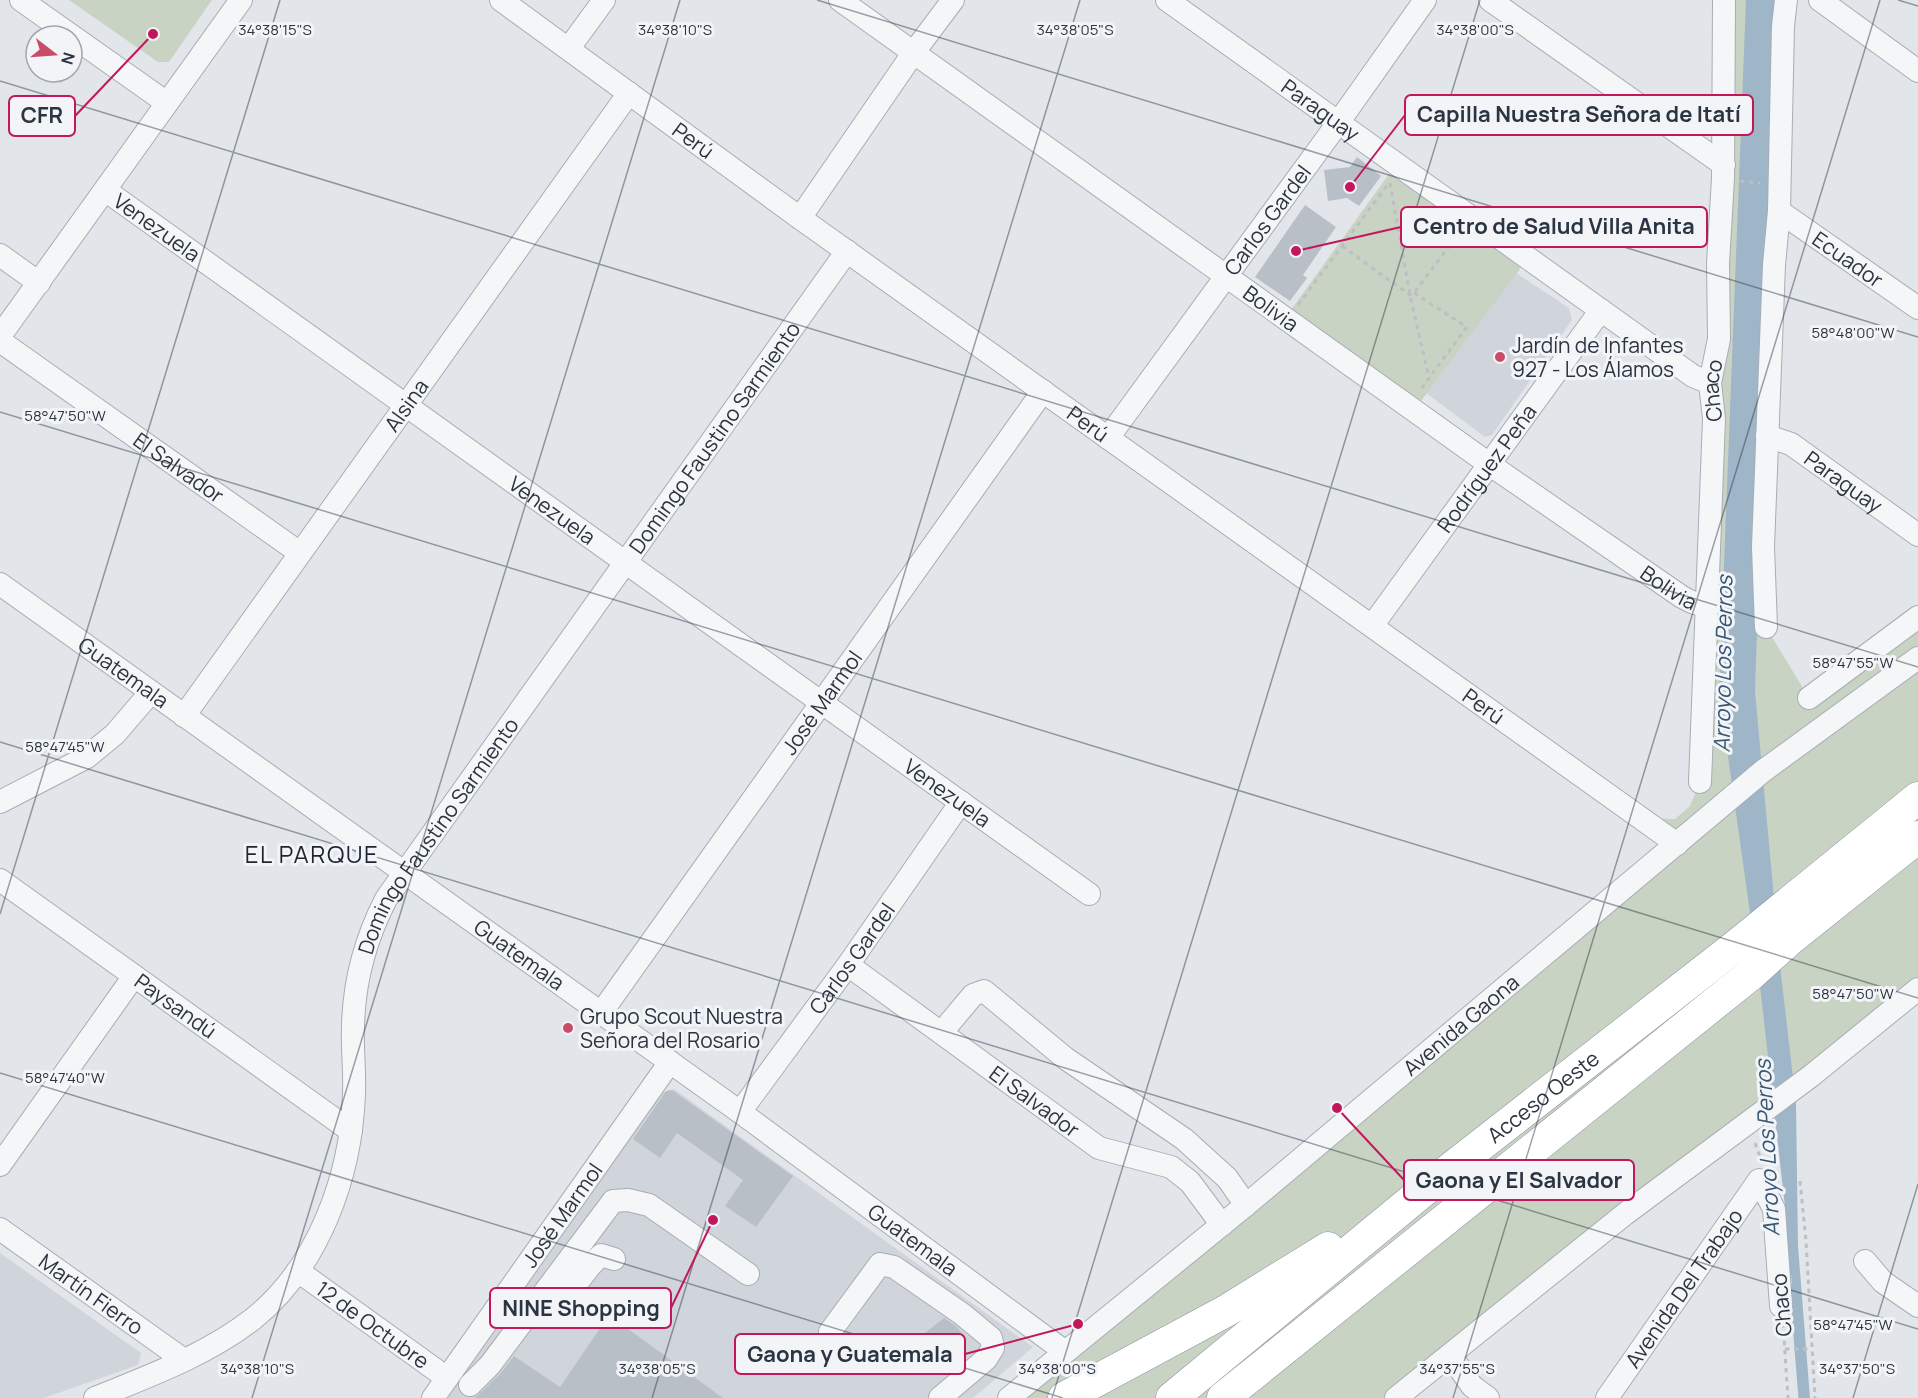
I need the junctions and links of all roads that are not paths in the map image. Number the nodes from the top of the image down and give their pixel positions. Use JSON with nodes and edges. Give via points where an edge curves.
{"nodes":[{"id":1,"x":21,"y":0,"type":"edge"},
{"id":2,"x":241,"y":0,"type":"edge"},
{"id":3,"x":501,"y":0,"type":"edge"},
{"id":4,"x":604,"y":0,"type":"edge"},
{"id":5,"x":840,"y":0,"type":"edge"},
{"id":6,"x":953,"y":0,"type":"edge"},
{"id":7,"x":1167,"y":0,"type":"edge"},
{"id":8,"x":1425,"y":0,"type":"edge"},
{"id":9,"x":1490,"y":0,"type":"edge"},
{"id":10,"x":1725,"y":0,"type":"edge"},
{"id":11,"x":1786,"y":0,"type":"edge"},
{"id":12,"x":1820,"y":0,"type":"edge"},
{"id":13,"x":569,"y":48,"type":"junction"},
{"id":14,"x":914,"y":52,"type":"junction"},
{"id":15,"x":1918,"y":71,"type":"edge"},
{"id":16,"x":629,"y":93,"type":"junction"},
{"id":17,"x":167,"y":103,"type":"junction"},
{"id":18,"x":1338,"y":123,"type":"junction"},
{"id":19,"x":1730,"y":173,"type":"junction"},
{"id":20,"x":105,"y":190,"type":"junction"},
{"id":21,"x":1779,"y":211,"type":"junction"},
{"id":22,"x":800,"y":218,"type":"junction"},
{"id":23,"x":847,"y":251,"type":"junction"},
{"id":24,"x":0,"y":255,"type":"edge"},
{"id":25,"x":1226,"y":276,"type":"junction"},
{"id":26,"x":39,"y":283,"type":"junction"},
{"id":27,"x":1918,"y":308,"type":"edge"},
{"id":28,"x":1601,"y":310,"type":"junction"},
{"id":29,"x":0,"y":336,"type":"edge"},
{"id":30,"x":0,"y":341,"type":"edge"},
{"id":31,"x":1710,"y":383,"type":"junction"},
{"id":32,"x":1043,"y":392,"type":"junction"},
{"id":33,"x":406,"y":405,"type":"junction"},
{"id":34,"x":1767,"y":436,"type":"junction"},
{"id":35,"x":1108,"y":438,"type":"junction"},
{"id":36,"x":1489,"y":464,"type":"junction"},
{"id":37,"x":1918,"y":535,"type":"edge"},
{"id":38,"x":300,"y":553,"type":"junction"},
{"id":39,"x":626,"y":562,"type":"junction"},
{"id":40,"x":0,"y":584,"type":"edge"},
{"id":41,"x":1708,"y":606,"type":"junction"},
{"id":42,"x":1918,"y":617,"type":"edge"},
{"id":43,"x":1372,"y":626,"type":"junction"},
{"id":44,"x":1766,"y":627,"type":"dead end"},
{"id":45,"x":1918,"y":658,"type":"edge"},
{"id":46,"x":151,"y":692,"type":"junction"},
{"id":47,"x":1809,"y":698,"type":"dead end"},
{"id":48,"x":822,"y":703,"type":"junction"},
{"id":49,"x":184,"y":716,"type":"junction"},
{"id":50,"x":1700,"y":782,"type":"dead end"},
{"id":51,"x":1918,"y":798,"type":"edge"},
{"id":52,"x":0,"y":802,"type":"edge"},
{"id":53,"x":961,"y":802,"type":"junction"},
{"id":54,"x":1918,"y":837,"type":"edge"},
{"id":55,"x":1677,"y":844,"type":"junction"},
{"id":56,"x":405,"y":873,"type":"junction"},
{"id":57,"x":0,"y":880,"type":"edge"},
{"id":58,"x":1089,"y":894,"type":"dead end"},
{"id":59,"x":848,"y":965,"type":"junction"},
{"id":60,"x":134,"y":976,"type":"junction"},
{"id":61,"x":1914,"y":999,"type":"edge"},
{"id":62,"x":601,"y":1013,"type":"junction"},
{"id":63,"x":942,"y":1032,"type":"junction"},
{"id":64,"x":670,"y":1062,"type":"junction"},
{"id":65,"x":740,"y":1112,"type":"junction"},
{"id":66,"x":351,"y":1131,"type":"junction"},
{"id":67,"x":0,"y":1165,"type":"edge"},
{"id":68,"x":1445,"y":1173,"type":"junction"},
{"id":69,"x":1759,"y":1180,"type":"joint"},
{"id":70,"x":1246,"y":1205,"type":"junction"},
{"id":71,"x":1222,"y":1225,"type":"junction"},
{"id":72,"x":0,"y":1229,"type":"edge"},
{"id":73,"x":614,"y":1258,"type":"dead end"},
{"id":74,"x":1865,"y":1261,"type":"dead end"},
{"id":75,"x":298,"y":1271,"type":"junction"},
{"id":76,"x":748,"y":1274,"type":"dead end"},
{"id":77,"x":570,"y":1292,"type":"dead end"},
{"id":78,"x":1781,"y":1306,"type":"road end"},
{"id":79,"x":1918,"y":1306,"type":"edge"},
{"id":80,"x":1319,"y":1319,"type":"junction"},
{"id":81,"x":830,"y":1332,"type":"dead end"},
{"id":82,"x":1064,"y":1352,"type":"junction"},
{"id":83,"x":1451,"y":1356,"type":"junction"},
{"id":84,"x":184,"y":1360,"type":"junction"},
{"id":85,"x":447,"y":1378,"type":"junction"},
{"id":86,"x":470,"y":1385,"type":"dead end"},
{"id":87,"x":95,"y":1398,"type":"edge"},
{"id":88,"x":433,"y":1398,"type":"edge"},
{"id":89,"x":940,"y":1398,"type":"edge"},
{"id":90,"x":1009,"y":1398,"type":"edge"},
{"id":91,"x":1064,"y":1398,"type":"edge"},
{"id":92,"x":1172,"y":1398,"type":"edge"},
{"id":93,"x":1223,"y":1398,"type":"edge"},
{"id":94,"x":1245,"y":1398,"type":"edge"},
{"id":95,"x":1396,"y":1398,"type":"edge"},
{"id":96,"x":1488,"y":1398,"type":"edge"},
{"id":97,"x":1607,"y":1398,"type":"edge"}],
"edges":[{"from":1,"to":17,"type":"street"},
{"from":2,"to":17,"type":"street"},
{"from":3,"to":13,"type":"street","name":"Perú"},
{"from":4,"to":13,"type":"street"},
{"from":5,"to":14,"type":"street","name":"Bolivia"},
{"from":6,"to":14,"type":"street"},
{"from":7,"to":18,"type":"street","name":"Paraguay"},
{"from":8,"to":18,"type":"street","name":"Carlos Gardel"},
{"from":9,"to":19,"type":"street"},
{"from":10,"to":19,"type":"street","name":"Chaco"},
{"from":11,"to":21,"type":"street"},
{"from":12,"to":15,"type":"street"},
{"from":13,"to":16,"type":"street","name":"Perú"},
{"from":14,"to":22,"type":"street"},
{"from":14,"to":25,"type":"street","name":"Bolivia"},
{"from":16,"to":22,"type":"street","name":"Perú"},
{"from":16,"to":33,"type":"street","name":"Alsina"},
{"from":17,"to":20,"type":"street"},
{"from":18,"to":25,"type":"street","name":"Carlos Gardel"},
{"from":18,"to":28,"type":"street","name":"Paraguay"},
{"from":19,"to":31,"type":"street","name":"Chaco","via":[[1718,263],[1719,339]]},
{"from":20,"to":26,"type":"street"},
{"from":20,"to":33,"type":"street","name":"Venezuela"},
{"from":21,"to":27,"type":"street","name":"Ecuador"},
{"from":21,"to":34,"type":"street"},
{"from":22,"to":23,"type":"street","name":"Perú"},
{"from":23,"to":32,"type":"street","name":"Perú"},
{"from":23,"to":39,"type":"street","name":"Domingo Faustino Sarmiento"},
{"from":24,"to":26,"type":"street"},
{"from":25,"to":35,"type":"street","name":"Carlos Gardel"},
{"from":25,"to":36,"type":"street","name":"Bolivia"},
{"from":26,"to":29,"type":"street"},
{"from":28,"to":31,"type":"street","name":"Paraguay","via":[[1693,376]]},
{"from":28,"to":36,"type":"street","name":"Rodríguez Peña"},
{"from":30,"to":38,"type":"street","name":"El Salvador"},
{"from":31,"to":41,"type":"street","name":"Chaco","via":[[1714,419]]},
{"from":32,"to":35,"type":"street","name":"Perú"},
{"from":32,"to":48,"type":"street","name":"José Marmol"},
{"from":33,"to":38,"type":"street","name":"Alsina"},
{"from":33,"to":39,"type":"street","name":"Venezuela"},
{"from":34,"to":37,"type":"street","name":"Paraguay","via":[[1791,444]]},
{"from":34,"to":44,"type":"street","via":[[1762,547]]},
{"from":35,"to":43,"type":"street","name":"Perú"},
{"from":36,"to":41,"type":"street","name":"Bolivia","via":[[1682,597]]},
{"from":36,"to":43,"type":"street","name":"Rodríguez Peña"},
{"from":38,"to":49,"type":"street","name":"Alsina"},
{"from":39,"to":48,"type":"street","name":"Venezuela"},
{"from":39,"to":56,"type":"street","name":"Domingo Faustino Sarmiento"},
{"from":40,"to":46,"type":"street","name":"Guatemala"},
{"from":41,"to":50,"type":"street","name":"Chaco"},
{"from":42,"to":47,"type":"street"},
{"from":43,"to":55,"type":"street","name":"Perú"},
{"from":45,"to":55,"type":"street","name":"Avenida Gaona","via":[[1763,771]]},
{"from":46,"to":49,"type":"street","name":"Guatemala"},
{"from":46,"to":52,"type":"street","via":[[115,734],[87,757]]},
{"from":48,"to":53,"type":"street","name":"Venezuela"},
{"from":48,"to":62,"type":"street","name":"José Marmol"},
{"from":49,"to":56,"type":"street","name":"Guatemala"},
{"from":51,"to":68,"type":"highway","name":"Acceso Oeste"},
{"from":53,"to":58,"type":"street","name":"Venezuela"},
{"from":53,"to":59,"type":"street","name":"Carlos Gardel"},
{"from":54,"to":80,"type":"highway","name":"Acceso Oeste"},
{"from":55,"to":70,"type":"street","name":"Avenida Gaona"},
{"from":56,"to":62,"type":"street","name":"Guatemala"},
{"from":56,"to":66,"type":"street","name":"Domingo Faustino Sarmiento","via":[[372,926],[364,954],[353,1023]]},
{"from":57,"to":60,"type":"street","name":"Paysandú"},
{"from":59,"to":63,"type":"street","name":"El Salvador"},
{"from":59,"to":65,"type":"street","name":"Carlos Gardel"},
{"from":60,"to":66,"type":"street","name":"Paysandú"},
{"from":60,"to":67,"type":"street"},
{"from":61,"to":83,"type":"street","via":[[1625,1214]]},
{"from":62,"to":64,"type":"street","name":"Guatemala"},
{"from":63,"to":70,"type":"street","via":[[974,995],[984,992],[1065,1058],[1184,1139],[1227,1178]]},
{"from":63,"to":71,"type":"street","name":"El Salvador","via":[[1099,1148],[1171,1167],[1190,1182]]},
{"from":64,"to":65,"type":"street","name":"Guatemala"},
{"from":64,"to":85,"type":"street","name":"José Marmol"},
{"from":65,"to":82,"type":"street","name":"Guatemala"},
{"from":66,"to":75,"type":"street","name":"Domingo Faustino Sarmiento","via":[[334,1201]]},
{"from":68,"to":91,"type":"highway","via":[[1226,1311]]},
{"from":68,"to":92,"type":"highway","name":"Acceso Oeste"},
{"from":69,"to":78,"type":"street","name":"Chaco","via":[[1774,1209]]},
{"from":69,"to":97,"type":"street","name":"Avenida Del Trabajo"},
{"from":70,"to":71,"type":"street","name":"Avenida Gaona"},
{"from":71,"to":82,"type":"street","name":"Avenida Gaona"},
{"from":72,"to":84,"type":"street","name":"Martín Fierro"},
{"from":73,"to":77,"type":"street","via":[[601,1255]]},
{"from":74,"to":79,"type":"street","via":[[1883,1282]]},
{"from":75,"to":84,"type":"street","name":"Domingo Faustino Sarmiento","via":[[253,1318]]},
{"from":75,"to":85,"type":"street","name":"12 de Octubre"},
{"from":76,"to":86,"type":"street","via":[[648,1205],[613,1201],[490,1365]]},
{"from":80,"to":93,"type":"highway","name":"Acceso Oeste"},
{"from":80,"to":94,"type":"highway"},
{"from":81,"to":89,"type":"street","via":[[880,1264],[894,1267],[990,1338],[993,1348],[986,1359]]},
{"from":82,"to":90,"type":"street","name":"Avenida Gaona"},
{"from":83,"to":95,"type":"street"},
{"from":83,"to":96,"type":"street","via":[[1472,1386]]},
{"from":84,"to":87,"type":"street","name":"Domingo Faustino Sarmiento"},
{"from":85,"to":88,"type":"street","name":"José Marmol"}]}
